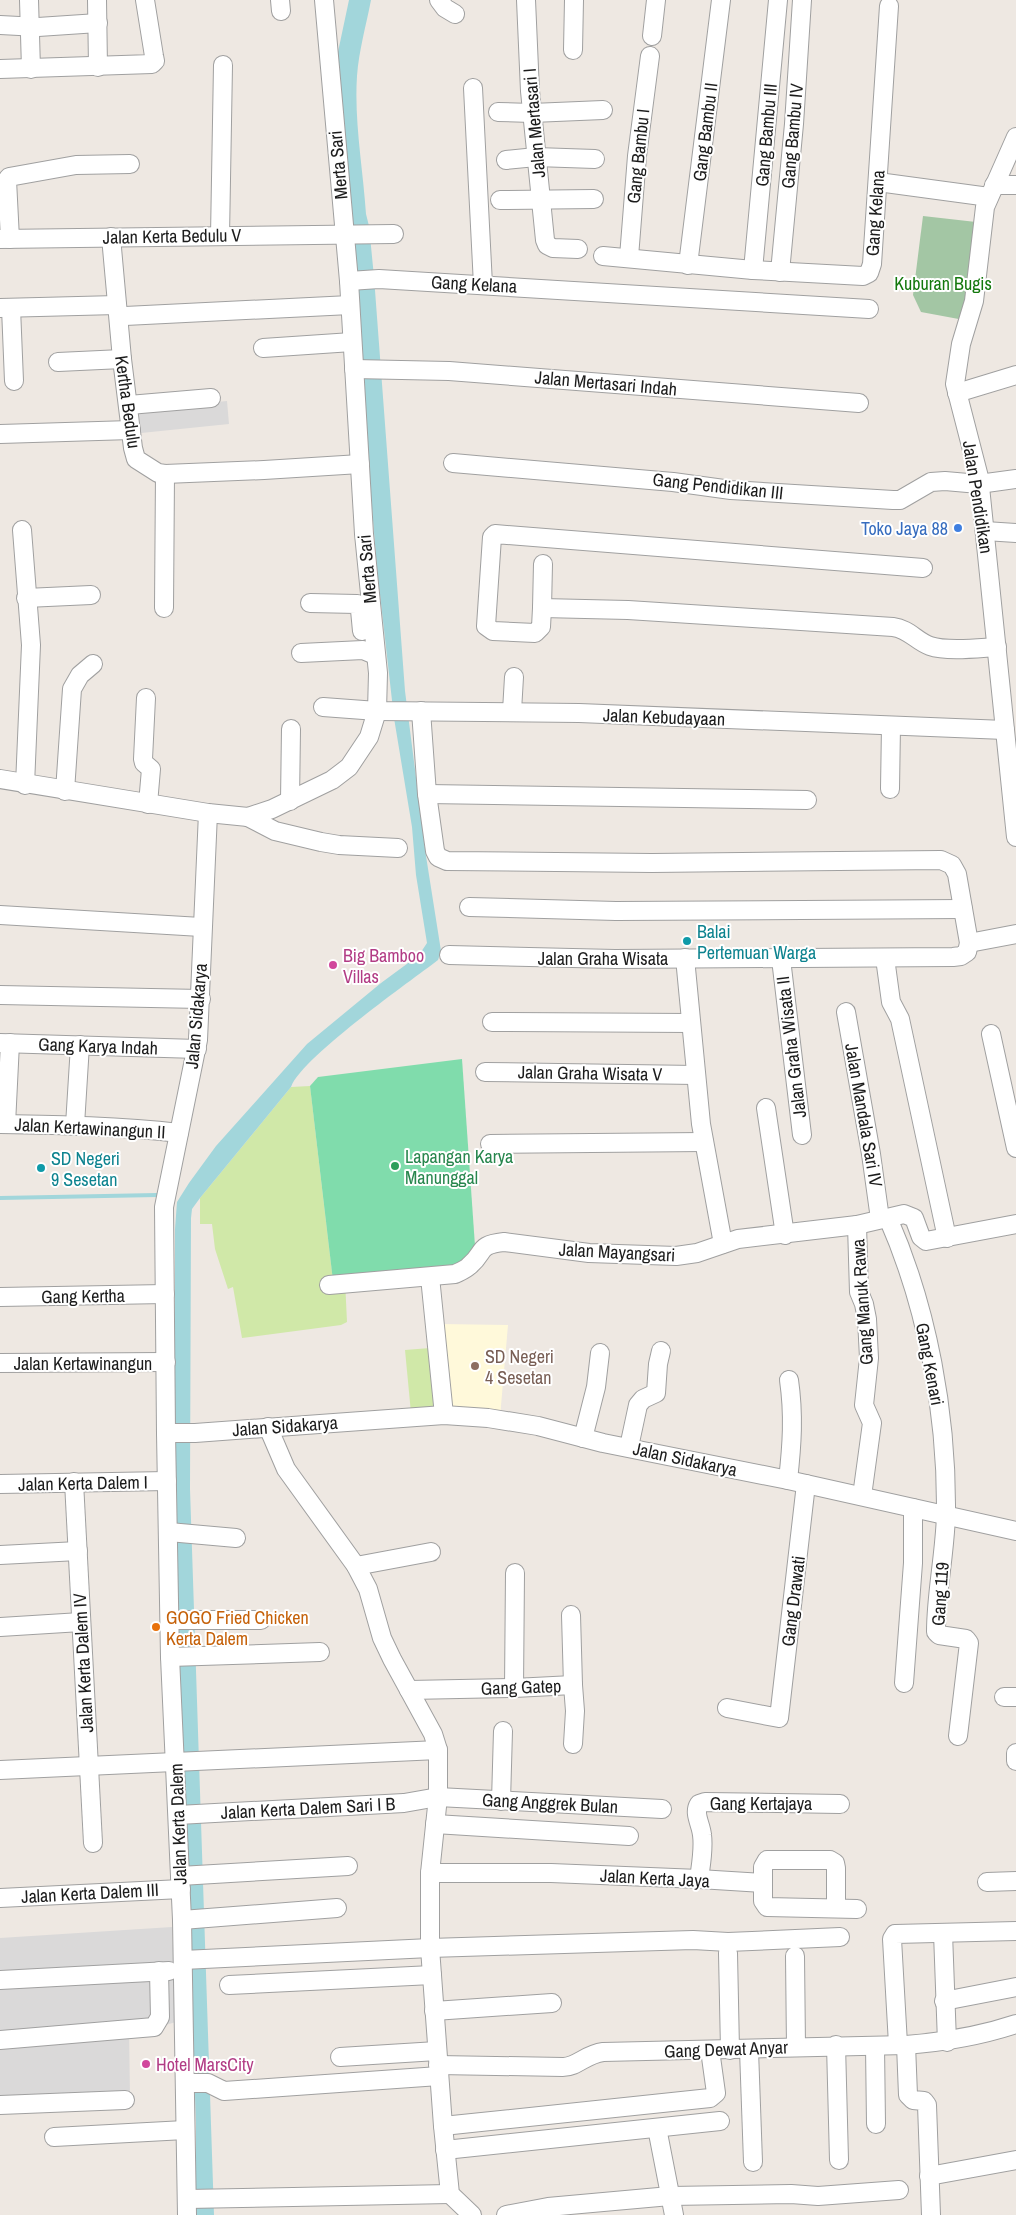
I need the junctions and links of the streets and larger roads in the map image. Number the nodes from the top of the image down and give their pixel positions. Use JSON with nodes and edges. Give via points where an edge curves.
{"nodes":[{"id":1,"x":29,"y":0,"type":"edge"},
{"id":2,"x":97,"y":0,"type":"edge"},
{"id":3,"x":145,"y":0,"type":"edge"},
{"id":4,"x":324,"y":0,"type":"edge"},
{"id":5,"x":439,"y":0,"type":"edge"},
{"id":6,"x":526,"y":0,"type":"edge"},
{"id":7,"x":574,"y":0,"type":"edge"},
{"id":8,"x":656,"y":0,"type":"edge"},
{"id":9,"x":721,"y":0,"type":"edge"},
{"id":10,"x":778,"y":0,"type":"edge"},
{"id":11,"x":802,"y":0,"type":"edge"},
{"id":12,"x":890,"y":6,"type":"dead end"},
{"id":13,"x":456,"y":14,"type":"dead end"},
{"id":14,"x":98,"y":23,"type":"junction"},
{"id":15,"x":0,"y":25,"type":"edge"},
{"id":16,"x":29,"y":26,"type":"junction"},
{"id":17,"x":652,"y":36,"type":"dead end"},
{"id":18,"x":573,"y":50,"type":"dead end"},
{"id":19,"x":650,"y":56,"type":"dead end"},
{"id":20,"x":223,"y":65,"type":"dead end"},
{"id":21,"x":98,"y":67,"type":"junction"},
{"id":22,"x":0,"y":69,"type":"edge"},
{"id":23,"x":30,"y":69,"type":"junction"},
{"id":24,"x":473,"y":88,"type":"dead end"},
{"id":25,"x":603,"y":110,"type":"dead end"},
{"id":26,"x":498,"y":112,"type":"dead end"},
{"id":27,"x":532,"y":113,"type":"junction"},
{"id":28,"x":1016,"y":138,"type":"edge"},
{"id":29,"x":536,"y":158,"type":"junction"},
{"id":30,"x":595,"y":159,"type":"dead end"},
{"id":31,"x":506,"y":160,"type":"dead end"},
{"id":32,"x":130,"y":164,"type":"dead end"},
{"id":33,"x":878,"y":182,"type":"junction"},
{"id":34,"x":1016,"y":185,"type":"edge"},
{"id":35,"x":991,"y":191,"type":"junction"},
{"id":36,"x":594,"y":199,"type":"dead end"},
{"id":37,"x":500,"y":200,"type":"dead end"},
{"id":38,"x":541,"y":200,"type":"junction"},
{"id":39,"x":345,"y":234,"type":"junction"},
{"id":40,"x":394,"y":234,"type":"dead end"},
{"id":41,"x":220,"y":236,"type":"junction"},
{"id":42,"x":111,"y":237,"type":"junction"},
{"id":43,"x":5,"y":239,"type":"edge"},
{"id":44,"x":578,"y":249,"type":"dead end"},
{"id":45,"x":603,"y":256,"type":"dead end"},
{"id":46,"x":629,"y":257,"type":"junction"},
{"id":47,"x":688,"y":265,"type":"junction"},
{"id":48,"x":753,"y":270,"type":"junction"},
{"id":49,"x":780,"y":272,"type":"junction"},
{"id":50,"x":351,"y":281,"type":"junction"},
{"id":51,"x":483,"y":285,"type":"junction"},
{"id":52,"x":350,"y":305,"type":"junction"},
{"id":53,"x":6,"y":308,"type":"edge"},
{"id":54,"x":869,"y":309,"type":"dead end"},
{"id":55,"x":121,"y":310,"type":"junction"},
{"id":56,"x":352,"y":342,"type":"junction"},
{"id":57,"x":263,"y":348,"type":"dead end"},
{"id":58,"x":122,"y":359,"type":"junction"},
{"id":59,"x":58,"y":362,"type":"dead end"},
{"id":60,"x":356,"y":369,"type":"junction"},
{"id":61,"x":1016,"y":375,"type":"edge"},
{"id":62,"x":14,"y":381,"type":"dead end"},
{"id":63,"x":957,"y":393,"type":"junction"},
{"id":64,"x":211,"y":398,"type":"dead end"},
{"id":65,"x":858,"y":403,"type":"dead end"},
{"id":66,"x":129,"y":405,"type":"junction"},
{"id":67,"x":131,"y":430,"type":"junction"},
{"id":68,"x":0,"y":434,"type":"edge"},
{"id":69,"x":453,"y":463,"type":"dead end"},
{"id":70,"x":360,"y":464,"type":"junction"},
{"id":71,"x":165,"y":474,"type":"junction"},
{"id":72,"x":1016,"y":479,"type":"edge"},
{"id":73,"x":979,"y":484,"type":"junction"},
{"id":74,"x":22,"y":530,"type":"dead end"},
{"id":75,"x":985,"y":531,"type":"junction"},
{"id":76,"x":1016,"y":533,"type":"edge"},
{"id":77,"x":543,"y":564,"type":"dead end"},
{"id":78,"x":923,"y":568,"type":"dead end"},
{"id":79,"x":90,"y":595,"type":"dead end"},
{"id":80,"x":26,"y":598,"type":"junction"},
{"id":81,"x":310,"y":603,"type":"dead end"},
{"id":82,"x":164,"y":608,"type":"dead end"},
{"id":83,"x":542,"y":608,"type":"junction"},
{"id":84,"x":997,"y":648,"type":"junction"},
{"id":85,"x":301,"y":653,"type":"dead end"},
{"id":86,"x":369,"y":653,"type":"junction"},
{"id":87,"x":93,"y":664,"type":"dead end"},
{"id":88,"x":514,"y":677,"type":"dead end"},
{"id":89,"x":146,"y":698,"type":"dead end"},
{"id":90,"x":323,"y":707,"type":"dead end"},
{"id":91,"x":384,"y":710,"type":"junction"},
{"id":92,"x":418,"y":710,"type":"junction"},
{"id":93,"x":512,"y":712,"type":"junction"},
{"id":94,"x":891,"y":726,"type":"junction"},
{"id":95,"x":291,"y":729,"type":"dead end"},
{"id":96,"x":1005,"y":730,"type":"junction"},
{"id":97,"x":0,"y":779,"type":"edge"},
{"id":98,"x":25,"y":785,"type":"junction"},
{"id":99,"x":890,"y":789,"type":"dead end"},
{"id":100,"x":65,"y":791,"type":"junction"},
{"id":101,"x":1013,"y":793,"type":"edge"},
{"id":102,"x":427,"y":794,"type":"junction"},
{"id":103,"x":807,"y":800,"type":"dead end"},
{"id":104,"x":290,"y":801,"type":"junction"},
{"id":105,"x":148,"y":804,"type":"junction"},
{"id":106,"x":208,"y":813,"type":"junction"},
{"id":107,"x":248,"y":817,"type":"junction"},
{"id":108,"x":1016,"y":837,"type":"edge"},
{"id":109,"x":398,"y":848,"type":"dead end"},
{"id":110,"x":469,"y":907,"type":"dead end"},
{"id":111,"x":963,"y":909,"type":"junction"},
{"id":112,"x":0,"y":915,"type":"edge"},
{"id":113,"x":202,"y":927,"type":"junction"},
{"id":114,"x":1016,"y":934,"type":"edge"},
{"id":115,"x":969,"y":943,"type":"junction"},
{"id":116,"x":449,"y":955,"type":"dead end"},
{"id":117,"x":685,"y":958,"type":"junction"},
{"id":118,"x":885,"y":958,"type":"junction"},
{"id":119,"x":781,"y":959,"type":"junction"},
{"id":120,"x":0,"y":995,"type":"edge"},
{"id":121,"x":201,"y":999,"type":"junction"},
{"id":122,"x":846,"y":1012,"type":"dead end"},
{"id":123,"x":492,"y":1022,"type":"dead end"},
{"id":124,"x":691,"y":1023,"type":"junction"},
{"id":125,"x":990,"y":1034,"type":"dead end"},
{"id":126,"x":5,"y":1043,"type":"edge"},
{"id":127,"x":80,"y":1045,"type":"junction"},
{"id":128,"x":197,"y":1049,"type":"junction"},
{"id":129,"x":485,"y":1072,"type":"dead end"},
{"id":130,"x":696,"y":1075,"type":"junction"},
{"id":131,"x":766,"y":1108,"type":"dead end"},
{"id":132,"x":3,"y":1124,"type":"edge"},
{"id":133,"x":75,"y":1125,"type":"junction"},
{"id":134,"x":179,"y":1133,"type":"junction"},
{"id":135,"x":802,"y":1135,"type":"dead end"},
{"id":136,"x":704,"y":1142,"type":"junction"},
{"id":137,"x":490,"y":1144,"type":"dead end"},
{"id":138,"x":1016,"y":1148,"type":"edge"},
{"id":139,"x":884,"y":1218,"type":"junction"},
{"id":140,"x":1016,"y":1224,"type":"edge"},
{"id":141,"x":857,"y":1225,"type":"junction"},
{"id":142,"x":785,"y":1235,"type":"junction"},
{"id":143,"x":947,"y":1238,"type":"junction"},
{"id":144,"x":723,"y":1244,"type":"junction"},
{"id":145,"x":430,"y":1277,"type":"junction"},
{"id":146,"x":329,"y":1285,"type":"dead end"},
{"id":147,"x":165,"y":1294,"type":"junction"},
{"id":148,"x":0,"y":1297,"type":"edge"},
{"id":149,"x":662,"y":1351,"type":"dead end"},
{"id":150,"x":600,"y":1353,"type":"dead end"},
{"id":151,"x":166,"y":1362,"type":"junction"},
{"id":152,"x":0,"y":1363,"type":"edge"},
{"id":153,"x":789,"y":1380,"type":"dead end"},
{"id":154,"x":444,"y":1415,"type":"junction"},
{"id":155,"x":268,"y":1427,"type":"junction"},
{"id":156,"x":169,"y":1434,"type":"junction"},
{"id":157,"x":583,"y":1438,"type":"junction"},
{"id":158,"x":629,"y":1447,"type":"junction"},
{"id":159,"x":788,"y":1480,"type":"junction"},
{"id":160,"x":74,"y":1482,"type":"junction"},
{"id":161,"x":167,"y":1482,"type":"junction"},
{"id":162,"x":0,"y":1484,"type":"edge"},
{"id":163,"x":806,"y":1484,"type":"junction"},
{"id":164,"x":862,"y":1496,"type":"junction"},
{"id":165,"x":913,"y":1508,"type":"junction"},
{"id":166,"x":946,"y":1515,"type":"junction"},
{"id":167,"x":1016,"y":1531,"type":"edge"},
{"id":168,"x":171,"y":1532,"type":"junction"},
{"id":169,"x":236,"y":1538,"type":"dead end"},
{"id":170,"x":78,"y":1551,"type":"junction"},
{"id":171,"x":431,"y":1552,"type":"dead end"},
{"id":172,"x":0,"y":1555,"type":"edge"},
{"id":173,"x":356,"y":1566,"type":"junction"},
{"id":174,"x":515,"y":1573,"type":"dead end"},
{"id":175,"x":571,"y":1615,"type":"dead end"},
{"id":176,"x":261,"y":1620,"type":"dead end"},
{"id":177,"x":172,"y":1621,"type":"junction"},
{"id":178,"x":81,"y":1622,"type":"junction"},
{"id":179,"x":0,"y":1627,"type":"edge"},
{"id":180,"x":320,"y":1652,"type":"dead end"},
{"id":181,"x":174,"y":1658,"type":"junction"},
{"id":182,"x":904,"y":1683,"type":"dead end"},
{"id":183,"x":573,"y":1684,"type":"junction"},
{"id":184,"x":514,"y":1688,"type":"junction"},
{"id":185,"x":409,"y":1690,"type":"junction"},
{"id":186,"x":727,"y":1708,"type":"dead end"},
{"id":187,"x":503,"y":1731,"type":"dead end"},
{"id":188,"x":958,"y":1736,"type":"dead end"},
{"id":189,"x":572,"y":1744,"type":"dead end"},
{"id":190,"x":438,"y":1750,"type":"junction"},
{"id":191,"x":1016,"y":1754,"type":"edge"},
{"id":192,"x":178,"y":1761,"type":"junction"},
{"id":193,"x":1016,"y":1762,"type":"edge"},
{"id":194,"x":91,"y":1765,"type":"junction"},
{"id":195,"x":0,"y":1770,"type":"edge"},
{"id":196,"x":438,"y":1797,"type":"junction"},
{"id":197,"x":501,"y":1801,"type":"junction"},
{"id":198,"x":840,"y":1804,"type":"dead end"},
{"id":199,"x":662,"y":1809,"type":"dead end"},
{"id":200,"x":180,"y":1815,"type":"junction"},
{"id":201,"x":435,"y":1824,"type":"junction"},
{"id":202,"x":629,"y":1836,"type":"dead end"},
{"id":203,"x":93,"y":1843,"type":"dead end"},
{"id":204,"x":348,"y":1866,"type":"dead end"},
{"id":205,"x":430,"y":1873,"type":"junction"},
{"id":206,"x":699,"y":1878,"type":"junction"},
{"id":207,"x":182,"y":1880,"type":"junction"},
{"id":208,"x":1016,"y":1881,"type":"edge"},
{"id":209,"x":987,"y":1882,"type":"dead end"},
{"id":210,"x":762,"y":1883,"type":"junction"},
{"id":211,"x":0,"y":1898,"type":"edge"},
{"id":212,"x":337,"y":1908,"type":"dead end"},
{"id":213,"x":836,"y":1908,"type":"junction"},
{"id":214,"x":857,"y":1909,"type":"dead end"},
{"id":215,"x":184,"y":1920,"type":"junction"},
{"id":216,"x":1016,"y":1931,"type":"edge"},
{"id":217,"x":943,"y":1933,"type":"junction"},
{"id":218,"x":840,"y":1937,"type":"dead end"},
{"id":219,"x":430,"y":1948,"type":"junction"},
{"id":220,"x":728,"y":1953,"type":"dead end"},
{"id":221,"x":795,"y":1956,"type":"dead end"},
{"id":222,"x":184,"y":1964,"type":"junction"},
{"id":223,"x":159,"y":1971,"type":"junction"},
{"id":224,"x":432,"y":1975,"type":"junction"},
{"id":225,"x":0,"y":1980,"type":"edge"},
{"id":226,"x":229,"y":1985,"type":"dead end"},
{"id":227,"x":1016,"y":1987,"type":"edge"},
{"id":228,"x":944,"y":2001,"type":"junction"},
{"id":229,"x":552,"y":2003,"type":"dead end"},
{"id":230,"x":434,"y":2010,"type":"junction"},
{"id":231,"x":1016,"y":2024,"type":"edge"},
{"id":232,"x":0,"y":2040,"type":"edge"},
{"id":233,"x":947,"y":2042,"type":"junction"},
{"id":234,"x":836,"y":2045,"type":"junction"},
{"id":235,"x":902,"y":2045,"type":"junction"},
{"id":236,"x":875,"y":2046,"type":"junction"},
{"id":237,"x":796,"y":2047,"type":"junction"},
{"id":238,"x":710,"y":2050,"type":"junction"},
{"id":239,"x":730,"y":2050,"type":"junction"},
{"id":240,"x":749,"y":2050,"type":"junction"},
{"id":241,"x":340,"y":2057,"type":"dead end"},
{"id":242,"x":438,"y":2064,"type":"junction"},
{"id":243,"x":188,"y":2083,"type":"junction"},
{"id":244,"x":125,"y":2100,"type":"dead end"},
{"id":245,"x":0,"y":2104,"type":"edge"},
{"id":246,"x":720,"y":2122,"type":"dead end"},
{"id":247,"x":876,"y":2124,"type":"dead end"},
{"id":248,"x":442,"y":2126,"type":"junction"},
{"id":249,"x":657,"y":2128,"type":"junction"},
{"id":250,"x":185,"y":2130,"type":"junction"},
{"id":251,"x":54,"y":2137,"type":"dead end"},
{"id":252,"x":445,"y":2150,"type":"junction"},
{"id":253,"x":839,"y":2160,"type":"dead end"},
{"id":254,"x":1016,"y":2160,"type":"edge"},
{"id":255,"x":753,"y":2162,"type":"dead end"},
{"id":256,"x":930,"y":2176,"type":"junction"},
{"id":257,"x":899,"y":2190,"type":"dead end"},
{"id":258,"x":450,"y":2194,"type":"junction"},
{"id":259,"x":670,"y":2196,"type":"junction"},
{"id":260,"x":189,"y":2204,"type":"edge"},
{"id":261,"x":472,"y":2215,"type":"edge"},
{"id":262,"x":506,"y":2215,"type":"edge"},
{"id":263,"x":674,"y":2215,"type":"edge"},
{"id":264,"x":931,"y":2215,"type":"edge"}],
"edges":[{"from":1,"to":16,"type":"street"},
{"from":2,"to":14,"type":"street"},
{"from":3,"to":21,"type":"street","via":[[155,61],[146,66]]},
{"from":4,"to":39,"type":"street","name":"Merta Sari"},
{"from":5,"to":13,"type":"street"},
{"from":6,"to":27,"type":"street","name":"Jalan Mertasari I"},
{"from":7,"to":18,"type":"street"},
{"from":8,"to":17,"type":"street"},
{"from":9,"to":47,"type":"street","name":"Gang Bambu II"},
{"from":10,"to":48,"type":"street","name":"Gang Bambu III"},
{"from":11,"to":49,"type":"street","name":"Gang Bambu IV"},
{"from":12,"to":33,"type":"street","name":"Gang Kelana"},
{"from":14,"to":16,"type":"street"},
{"from":14,"to":21,"type":"street"},
{"from":15,"to":16,"type":"street"},
{"from":16,"to":23,"type":"street"},
{"from":19,"to":46,"type":"street","name":"Gang Bambu I","via":[[637,156]]},
{"from":20,"to":41,"type":"street"},
{"from":21,"to":23,"type":"street"},
{"from":22,"to":23,"type":"street"},
{"from":24,"to":51,"type":"street"},
{"from":25,"to":27,"type":"street"},
{"from":26,"to":27,"type":"street"},
{"from":27,"to":29,"type":"street","name":"Jalan Mertasari I"},
{"from":28,"to":35,"type":"street","name":"Jalan Pendidikan"},
{"from":29,"to":30,"type":"street"},
{"from":29,"to":31,"type":"street"},
{"from":29,"to":38,"type":"street","name":"Jalan Mertasari I"},
{"from":32,"to":43,"type":"street","via":[[76,165],[9,176]]},
{"from":33,"to":35,"type":"street"},
{"from":33,"to":49,"type":"street","name":"Gang Kelana","via":[[869,273],[863,276]]},
{"from":34,"to":35,"type":"street"},
{"from":35,"to":63,"type":"street","name":"Jalan Pendidikan","via":[[981,228],[974,302],[961,344],[955,384]]},
{"from":36,"to":38,"type":"street"},
{"from":37,"to":38,"type":"street"},
{"from":38,"to":44,"type":"street","name":"Jalan Mertasari I","via":[[547,245]]},
{"from":39,"to":40,"type":"street","name":"Jalan Kerta Bedulu V"},
{"from":39,"to":41,"type":"street","name":"Jalan Kerta Bedulu V"},
{"from":39,"to":50,"type":"street","name":"Merta Sari"},
{"from":41,"to":42,"type":"street","name":"Jalan Kerta Bedulu V"},
{"from":42,"to":43,"type":"street","name":"Jalan Kerta Bedulu V"},
{"from":42,"to":55,"type":"street","name":"Kertha Bedulu"},
{"from":45,"to":46,"type":"street","name":"Gang Kelana"},
{"from":46,"to":47,"type":"street","name":"Gang Kelana"},
{"from":47,"to":48,"type":"street","name":"Gang Kelana"},
{"from":48,"to":49,"type":"street","name":"Gang Kelana"},
{"from":50,"to":51,"type":"street","name":"Gang Kelana","via":[[379,279]]},
{"from":50,"to":52,"type":"street","name":"Merta Sari"},
{"from":51,"to":54,"type":"street","name":"Gang Kelana"},
{"from":52,"to":55,"type":"street"},
{"from":52,"to":56,"type":"street","name":"Merta Sari"},
{"from":53,"to":55,"type":"street"},
{"from":53,"to":62,"type":"street"},
{"from":55,"to":58,"type":"street","name":"Kertha Bedulu"},
{"from":56,"to":57,"type":"street"},
{"from":56,"to":60,"type":"street","name":"Merta Sari"},
{"from":58,"to":59,"type":"street"},
{"from":58,"to":66,"type":"street","name":"Kertha Bedulu"},
{"from":60,"to":65,"type":"street","name":"Jalan Mertasari Indah","via":[[449,371]]},
{"from":60,"to":70,"type":"street","name":"Merta Sari"},
{"from":61,"to":63,"type":"street"},
{"from":63,"to":73,"type":"street","name":"Jalan Pendidikan"},
{"from":64,"to":66,"type":"street"},
{"from":66,"to":67,"type":"street","name":"Kertha Bedulu"},
{"from":67,"to":68,"type":"street"},
{"from":67,"to":71,"type":"street","name":"Kertha Bedulu","via":[[136,459]]},
{"from":69,"to":73,"type":"street","name":"Gang Pendidikan III","via":[[731,490],[893,500],[900,500],[931,482]]},
{"from":70,"to":71,"type":"street","name":"Kertha Bedulu"},
{"from":70,"to":86,"type":"street","name":"Merta Sari"},
{"from":71,"to":82,"type":"street"},
{"from":72,"to":73,"type":"street","name":"Gang Pendidikan III"},
{"from":73,"to":75,"type":"street","name":"Jalan Pendidikan"},
{"from":74,"to":80,"type":"street"},
{"from":75,"to":76,"type":"street"},
{"from":75,"to":84,"type":"street","name":"Jalan Pendidikan"},
{"from":77,"to":83,"type":"street"},
{"from":78,"to":83,"type":"street","via":[[495,534],[492,537],[486,626],[493,631],[534,633],[541,627]]},
{"from":79,"to":80,"type":"street"},
{"from":80,"to":98,"type":"street","via":[[31,645]]},
{"from":81,"to":86,"type":"street","via":[[357,604]]},
{"from":83,"to":84,"type":"street","via":[[628,610],[893,627],[938,648]]},
{"from":84,"to":96,"type":"street","name":"Jalan Pendidikan"},
{"from":85,"to":86,"type":"street"},
{"from":86,"to":91,"type":"street","name":"Merta Sari"},
{"from":87,"to":100,"type":"street","via":[[80,675],[72,689]]},
{"from":88,"to":93,"type":"street"},
{"from":89,"to":105,"type":"street","via":[[143,759],[151,769]]},
{"from":90,"to":91,"type":"street","name":"Jalan Kebudayaan"},
{"from":91,"to":92,"type":"street","name":"Jalan Kebudayaan"},
{"from":91,"to":104,"type":"street","name":"Merta Sari","via":[[349,767],[332,780]]},
{"from":92,"to":93,"type":"street","name":"Jalan Kebudayaan"},
{"from":92,"to":102,"type":"street"},
{"from":93,"to":94,"type":"street","name":"Jalan Kebudayaan"},
{"from":94,"to":96,"type":"street","name":"Jalan Kebudayaan"},
{"from":94,"to":99,"type":"street"},
{"from":95,"to":104,"type":"street"},
{"from":96,"to":101,"type":"street","name":"Jalan Pendidikan"},
{"from":97,"to":98,"type":"street","name":"Merta Sari"},
{"from":98,"to":100,"type":"street","name":"Merta Sari"},
{"from":100,"to":105,"type":"street","name":"Merta Sari"},
{"from":101,"to":108,"type":"street","name":"Jalan Pendidikan"},
{"from":102,"to":103,"type":"street"},
{"from":102,"to":111,"type":"street","via":[[435,852],[438,858],[447,861],[941,860],[952,865],[957,874]]},
{"from":104,"to":107,"type":"street","name":"Merta Sari"},
{"from":105,"to":106,"type":"street","name":"Merta Sari"},
{"from":106,"to":107,"type":"street","name":"Merta Sari"},
{"from":106,"to":113,"type":"street","name":"Jalan Sidakarya"},
{"from":107,"to":109,"type":"street","via":[[275,831],[321,842]]},
{"from":110,"to":111,"type":"street","via":[[529,910]]},
{"from":111,"to":115,"type":"street"},
{"from":112,"to":113,"type":"street"},
{"from":113,"to":121,"type":"street","name":"Jalan Sidakarya"},
{"from":114,"to":115,"type":"street","name":"Jalan Graha Wisata"},
{"from":115,"to":118,"type":"street","name":"Jalan Graha Wisata","via":[[967,952],[961,956]]},
{"from":116,"to":117,"type":"street","name":"Jalan Graha Wisata"},
{"from":117,"to":119,"type":"street","name":"Jalan Graha Wisata"},
{"from":117,"to":124,"type":"street"},
{"from":118,"to":119,"type":"street","name":"Jalan Graha Wisata"},
{"from":118,"to":143,"type":"street","via":[[891,1002],[900,1019]]},
{"from":119,"to":135,"type":"street","name":"Jalan Graha Wisata II"},
{"from":120,"to":121,"type":"street"},
{"from":121,"to":128,"type":"street","name":"Jalan Sidakarya"},
{"from":122,"to":139,"type":"street","name":"Jalan Mandala Sari IV"},
{"from":123,"to":124,"type":"street"},
{"from":124,"to":130,"type":"street"},
{"from":125,"to":138,"type":"street"},
{"from":126,"to":127,"type":"street","name":"Gang Karya Indah"},
{"from":126,"to":132,"type":"street"},
{"from":127,"to":128,"type":"street","name":"Gang Karya Indah"},
{"from":127,"to":133,"type":"street"},
{"from":128,"to":134,"type":"street","name":"Jalan Sidakarya"},
{"from":129,"to":130,"type":"street","name":"Jalan Graha Wisata V"},
{"from":130,"to":136,"type":"street"},
{"from":131,"to":142,"type":"street"},
{"from":132,"to":133,"type":"street","name":"Jalan Kertawinangun II"},
{"from":133,"to":134,"type":"street","name":"Jalan Kertawinangun II"},
{"from":134,"to":147,"type":"street","name":"Jalan Sidakarya","via":[[164,1206]]},
{"from":136,"to":137,"type":"street"},
{"from":136,"to":144,"type":"street"},
{"from":139,"to":141,"type":"street","name":"Jalan Mayangsari"},
{"from":139,"to":143,"type":"street","name":"Jalan Mayangsari","via":[[909,1215],[914,1218],[923,1240]]},
{"from":139,"to":166,"type":"street","name":"Gang Kenari","via":[[913,1286],[928,1342],[943,1438]]},
{"from":140,"to":143,"type":"street","name":"Jalan Mayangsari"},
{"from":141,"to":142,"type":"street","name":"Jalan Mayangsari"},
{"from":141,"to":164,"type":"street","name":"Gang Manuk Rawa","via":[[859,1292],[867,1319],[869,1358],[864,1406],[872,1423]]},
{"from":142,"to":144,"type":"street","name":"Jalan Mayangsari","via":[[738,1239]]},
{"from":144,"to":145,"type":"street","name":"Jalan Mayangsari","via":[[697,1253],[668,1256],[493,1243],[485,1246],[465,1269]]},
{"from":145,"to":146,"type":"street","name":"Jalan Mayangsari"},
{"from":145,"to":154,"type":"street"},
{"from":147,"to":148,"type":"street","name":"Gang Kertha"},
{"from":147,"to":151,"type":"street","name":"Jalan Sidakarya"},
{"from":149,"to":158,"type":"street","via":[[656,1394],[643,1399],[638,1405]]},
{"from":150,"to":157,"type":"street","via":[[596,1387]]},
{"from":151,"to":152,"type":"street","name":"Jalan Kertawinangun"},
{"from":151,"to":156,"type":"street","name":"Jalan Sidakarya"},
{"from":153,"to":159,"type":"street","via":[[793,1434]]},
{"from":154,"to":155,"type":"street","name":"Jalan Sidakarya"},
{"from":154,"to":157,"type":"street","name":"Jalan Sidakarya","via":[[511,1421]]},
{"from":155,"to":156,"type":"street","name":"Jalan Sidakarya"},
{"from":155,"to":173,"type":"street","via":[[286,1469]]},
{"from":156,"to":161,"type":"street","name":"Jalan Kerta Dalem"},
{"from":157,"to":158,"type":"street","name":"Jalan Sidakarya"},
{"from":158,"to":159,"type":"street","name":"Jalan Sidakarya"},
{"from":159,"to":163,"type":"street","name":"Jalan Sidakarya"},
{"from":160,"to":161,"type":"street","name":"Jalan Kerta Dalem I"},
{"from":160,"to":162,"type":"street","name":"Jalan Kerta Dalem I"},
{"from":160,"to":170,"type":"street","name":"Jalan Kerta Dalem IV"},
{"from":161,"to":168,"type":"street","name":"Jalan Kerta Dalem"},
{"from":163,"to":164,"type":"street","name":"Jalan Sidakarya"},
{"from":163,"to":186,"type":"street","name":"Gang Drawati","via":[[779,1718]]},
{"from":164,"to":165,"type":"street","name":"Jalan Sidakarya"},
{"from":165,"to":166,"type":"street","name":"Jalan Sidakarya"},
{"from":165,"to":182,"type":"street","via":[[913,1563]]},
{"from":166,"to":167,"type":"street","name":"Jalan Sidakarya"},
{"from":166,"to":188,"type":"street","name":"Gang 119","via":[[936,1632],[969,1643]]},
{"from":168,"to":169,"type":"street"},
{"from":168,"to":177,"type":"street","name":"Jalan Kerta Dalem"},
{"from":170,"to":172,"type":"street"},
{"from":170,"to":178,"type":"street","name":"Jalan Kerta Dalem IV"},
{"from":171,"to":173,"type":"street"},
{"from":173,"to":185,"type":"street","via":[[368,1589],[382,1638]]},
{"from":174,"to":184,"type":"street"},
{"from":175,"to":183,"type":"street"},
{"from":176,"to":177,"type":"street"},
{"from":177,"to":181,"type":"street","name":"Jalan Kerta Dalem"},
{"from":178,"to":179,"type":"street"},
{"from":178,"to":194,"type":"street","name":"Jalan Kerta Dalem IV"},
{"from":180,"to":181,"type":"street"},
{"from":181,"to":192,"type":"street","name":"Jalan Kerta Dalem"},
{"from":183,"to":184,"type":"street","name":"Gang Gatep"},
{"from":183,"to":189,"type":"street","name":"Gang Gatep"},
{"from":184,"to":185,"type":"street","name":"Gang Gatep"},
{"from":185,"to":190,"type":"street"},
{"from":187,"to":197,"type":"street"},
{"from":190,"to":192,"type":"street"},
{"from":190,"to":196,"type":"street"},
{"from":191,"to":193,"type":"street"},
{"from":192,"to":194,"type":"street"},
{"from":192,"to":200,"type":"street","name":"Jalan Kerta Dalem"},
{"from":194,"to":195,"type":"street"},
{"from":194,"to":203,"type":"street","name":"Jalan Kerta Dalem IV"},
{"from":196,"to":197,"type":"street","name":"Gang Anggrek Bulan"},
{"from":196,"to":200,"type":"street","name":"Jalan Kerta Dalem Sari I B","via":[[404,1803]]},
{"from":196,"to":201,"type":"street"},
{"from":197,"to":199,"type":"street","name":"Gang Anggrek Bulan"},
{"from":198,"to":206,"type":"street","name":"Gang Kertajaya","via":[[699,1804],[696,1810],[703,1842]]},
{"from":200,"to":207,"type":"street","name":"Jalan Kerta Dalem"},
{"from":201,"to":202,"type":"street"},
{"from":201,"to":205,"type":"street"},
{"from":204,"to":207,"type":"street","name":"Jalan Kerta Dalem III","via":[[210,1873]]},
{"from":205,"to":206,"type":"street","name":"Jalan Kerta Jaya"},
{"from":205,"to":219,"type":"street"},
{"from":206,"to":210,"type":"street","name":"Jalan Kerta Jaya"},
{"from":207,"to":211,"type":"street","name":"Jalan Kerta Dalem III"},
{"from":207,"to":215,"type":"street","name":"Jalan Kerta Dalem"},
{"from":208,"to":209,"type":"street"},
{"from":210,"to":213,"type":"street","via":[[763,1901],[767,1907]]},
{"from":210,"to":213,"type":"street","via":[[767,1860],[829,1860],[835,1863],[836,1868]]},
{"from":212,"to":215,"type":"street"},
{"from":213,"to":214,"type":"street"},
{"from":215,"to":222,"type":"street","name":"Jalan Kerta Dalem"},
{"from":216,"to":217,"type":"street"},
{"from":217,"to":228,"type":"street"},
{"from":217,"to":235,"type":"street","via":[[901,1933],[893,1936]]},
{"from":218,"to":219,"type":"street"},
{"from":219,"to":222,"type":"street"},
{"from":219,"to":224,"type":"street"},
{"from":220,"to":239,"type":"street"},
{"from":221,"to":237,"type":"street"},
{"from":222,"to":223,"type":"street"},
{"from":222,"to":243,"type":"street","name":"Jalan Kerta Dalem"},
{"from":223,"to":225,"type":"street"},
{"from":223,"to":232,"type":"street","via":[[160,2017],[154,2027]]},
{"from":224,"to":226,"type":"street"},
{"from":224,"to":230,"type":"street"},
{"from":227,"to":228,"type":"street"},
{"from":228,"to":233,"type":"street"},
{"from":229,"to":230,"type":"street"},
{"from":230,"to":242,"type":"street"},
{"from":231,"to":233,"type":"street","name":"Gang Dewat Anyar"},
{"from":233,"to":235,"type":"street","name":"Gang Dewat Anyar"},
{"from":234,"to":236,"type":"street","name":"Gang Dewat Anyar"},
{"from":234,"to":237,"type":"street","name":"Gang Dewat Anyar"},
{"from":234,"to":253,"type":"street"},
{"from":235,"to":236,"type":"street","name":"Gang Dewat Anyar"},
{"from":235,"to":256,"type":"street","via":[[908,2095],[927,2105]]},
{"from":236,"to":247,"type":"street"},
{"from":237,"to":240,"type":"street","name":"Gang Dewat Anyar"},
{"from":238,"to":239,"type":"street","name":"Gang Dewat Anyar"},
{"from":238,"to":242,"type":"street","name":"Gang Dewat Anyar","via":[[593,2053],[569,2067]]},
{"from":238,"to":248,"type":"street","via":[[716,2093],[710,2098]]},
{"from":239,"to":240,"type":"street","name":"Gang Dewat Anyar"},
{"from":240,"to":255,"type":"street"},
{"from":241,"to":242,"type":"street"},
{"from":242,"to":243,"type":"street","via":[[224,2092],[208,2083]]},
{"from":242,"to":248,"type":"street"},
{"from":243,"to":250,"type":"street","name":"Jalan Kerta Dalem"},
{"from":244,"to":245,"type":"street"},
{"from":246,"to":249,"type":"street"},
{"from":248,"to":252,"type":"street"},
{"from":249,"to":252,"type":"street"},
{"from":249,"to":259,"type":"street"},
{"from":250,"to":251,"type":"street"},
{"from":250,"to":260,"type":"street","name":"Jalan Kerta Dalem"},
{"from":252,"to":258,"type":"street"},
{"from":254,"to":256,"type":"street"},
{"from":256,"to":264,"type":"street"},
{"from":257,"to":259,"type":"street","via":[[818,2196]]},
{"from":258,"to":260,"type":"street","via":[[216,2199]]},
{"from":258,"to":261,"type":"street"},
{"from":259,"to":262,"type":"street","via":[[548,2207]]},
{"from":259,"to":263,"type":"street"}]}
